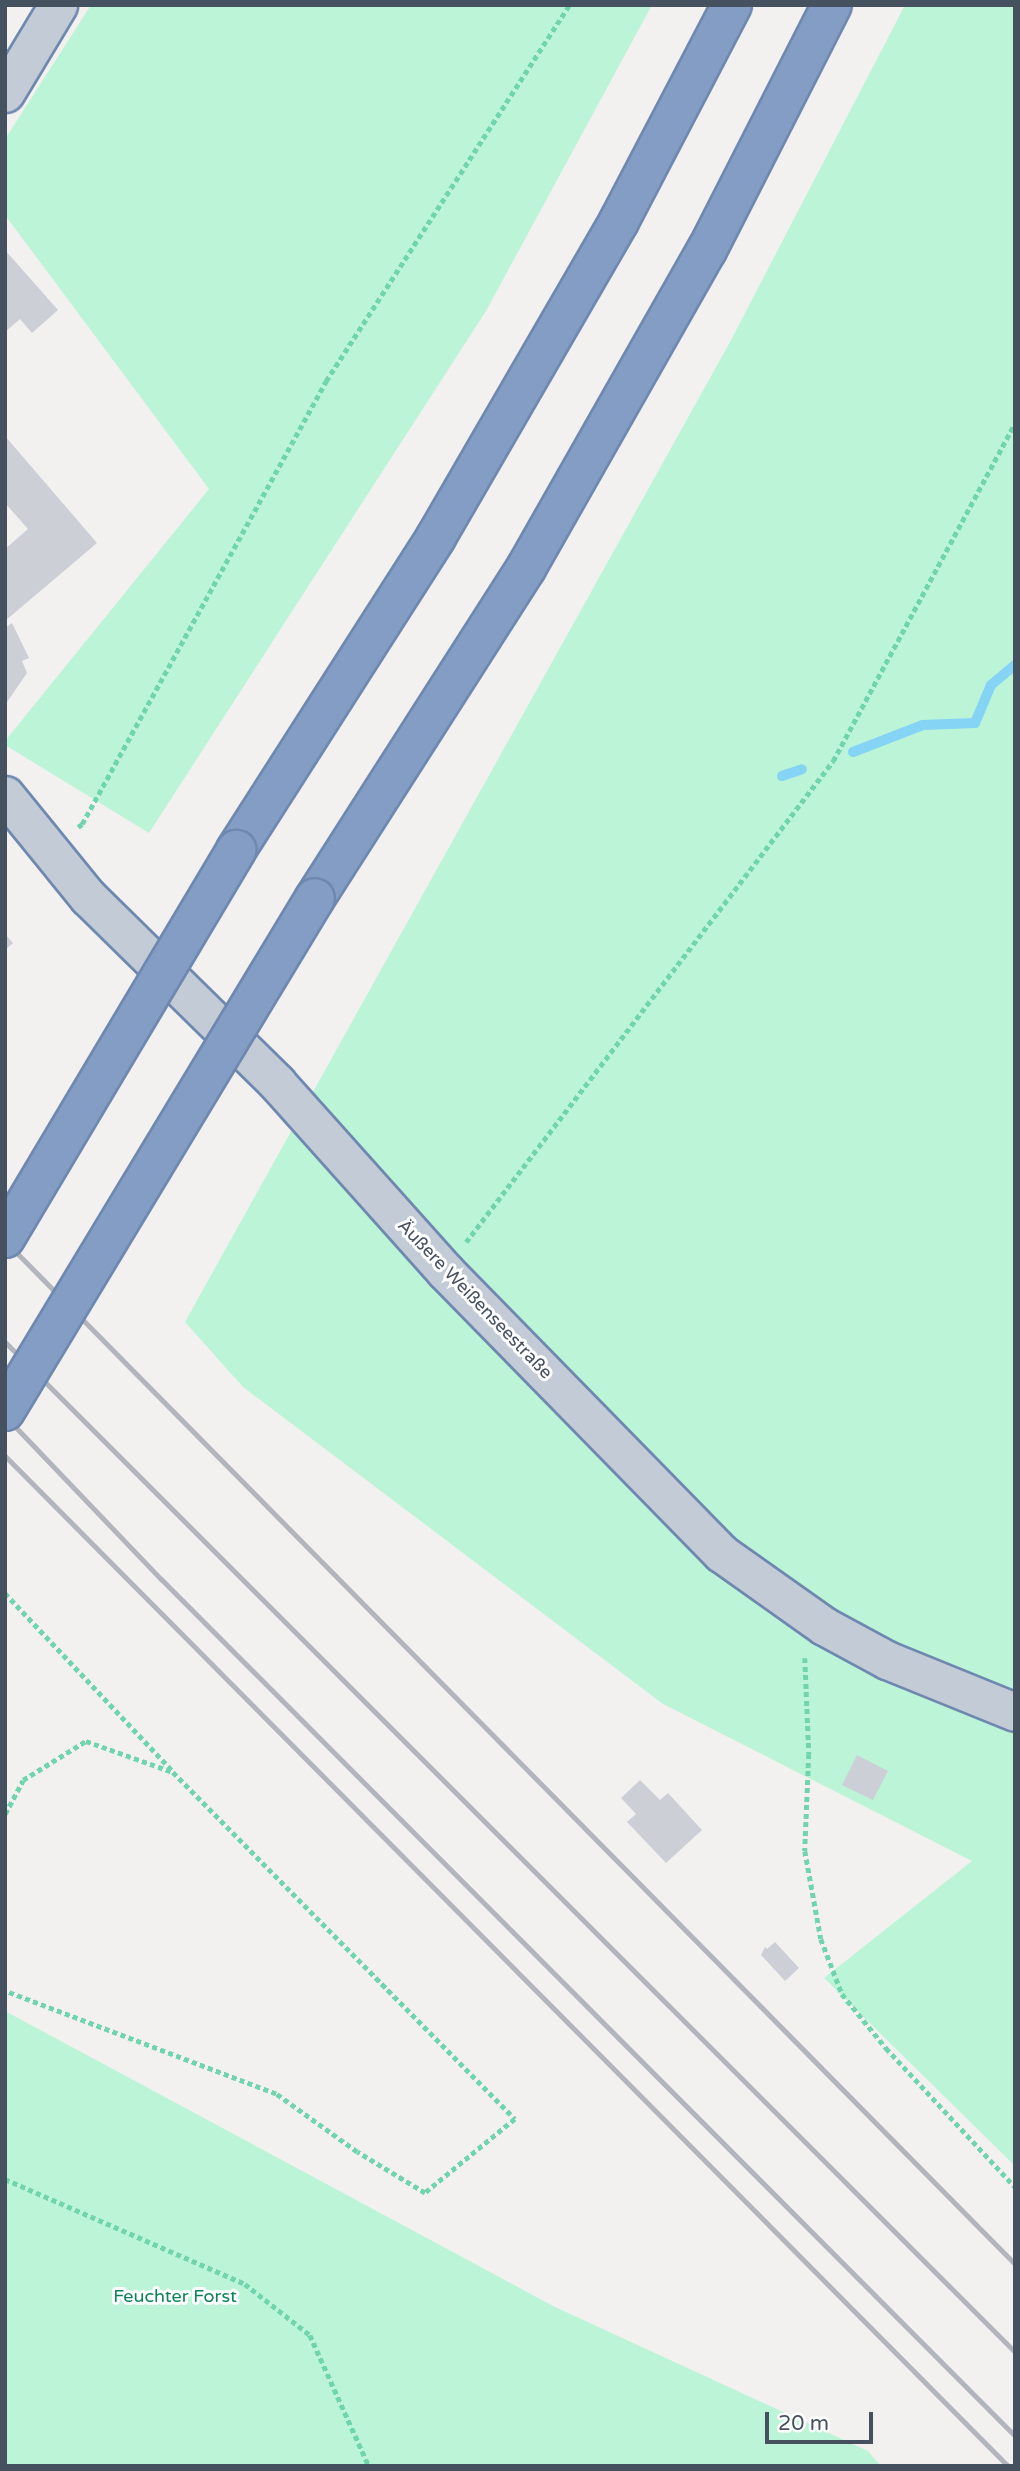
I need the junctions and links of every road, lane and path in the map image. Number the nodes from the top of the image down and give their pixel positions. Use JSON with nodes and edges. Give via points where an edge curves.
{"nodes":[{"id":1,"x":58,"y":5,"type":"edge"},
{"id":2,"x":569,"y":5,"type":"edge"},
{"id":3,"x":732,"y":5,"type":"edge"},
{"id":4,"x":832,"y":5,"type":"edge"},
{"id":5,"x":5,"y":93,"type":"edge"},
{"id":6,"x":1015,"y":423,"type":"edge"},
{"id":7,"x":5,"y":795,"type":"edge"},
{"id":8,"x":47,"y":847,"type":"junction"},
{"id":9,"x":5,"y":1238,"type":"edge"},
{"id":10,"x":445,"y":1271,"type":"junction"},
{"id":11,"x":5,"y":1411,"type":"edge"},
{"id":12,"x":5,"y":1593,"type":"edge"},
{"id":13,"x":824,"y":1626,"type":"junction"},
{"id":14,"x":1015,"y":1712,"type":"edge"},
{"id":15,"x":173,"y":1772,"type":"junction"},
{"id":16,"x":5,"y":1814,"type":"edge"},
{"id":17,"x":5,"y":1991,"type":"edge"},
{"id":18,"x":5,"y":2179,"type":"edge"},
{"id":19,"x":1015,"y":2188,"type":"edge"},
{"id":20,"x":369,"y":2466,"type":"edge"}],
"edges":[{"from":1,"to":5,"type":"street"},
{"from":2,"to":8,"type":"path","via":[[326,381],[82,824]]},
{"from":3,"to":9,"type":"highway","bridge":true,"via":[[619,221],[436,537],[236,850]]},
{"from":4,"to":11,"type":"highway","bridge":true,"via":[[707,250],[526,568],[315,898]]},
{"from":6,"to":10,"type":"path","via":[[833,761]]},
{"from":7,"to":8,"type":"street","name":"Äußere Weißenseestraße"},
{"from":8,"to":10,"type":"street","name":"Äußere Weißenseestraße","via":[[88,897],[277,1083]]},
{"from":10,"to":13,"type":"street","name":"Äußere Weißenseestraße","via":[[721,1553]]},
{"from":12,"to":15,"type":"path"},
{"from":13,"to":14,"type":"street","name":"Äußere Weißenseestraße","via":[[887,1660]]},
{"from":13,"to":19,"type":"path","via":[[805,1656],[806,1851],[821,1939],[842,1994]]},
{"from":15,"to":16,"type":"path","via":[[86,1741],[23,1780]]},
{"from":15,"to":17,"type":"path","via":[[515,2119],[425,2193],[276,2094]]},
{"from":18,"to":20,"type":"path","via":[[244,2284],[310,2335]]}]}
